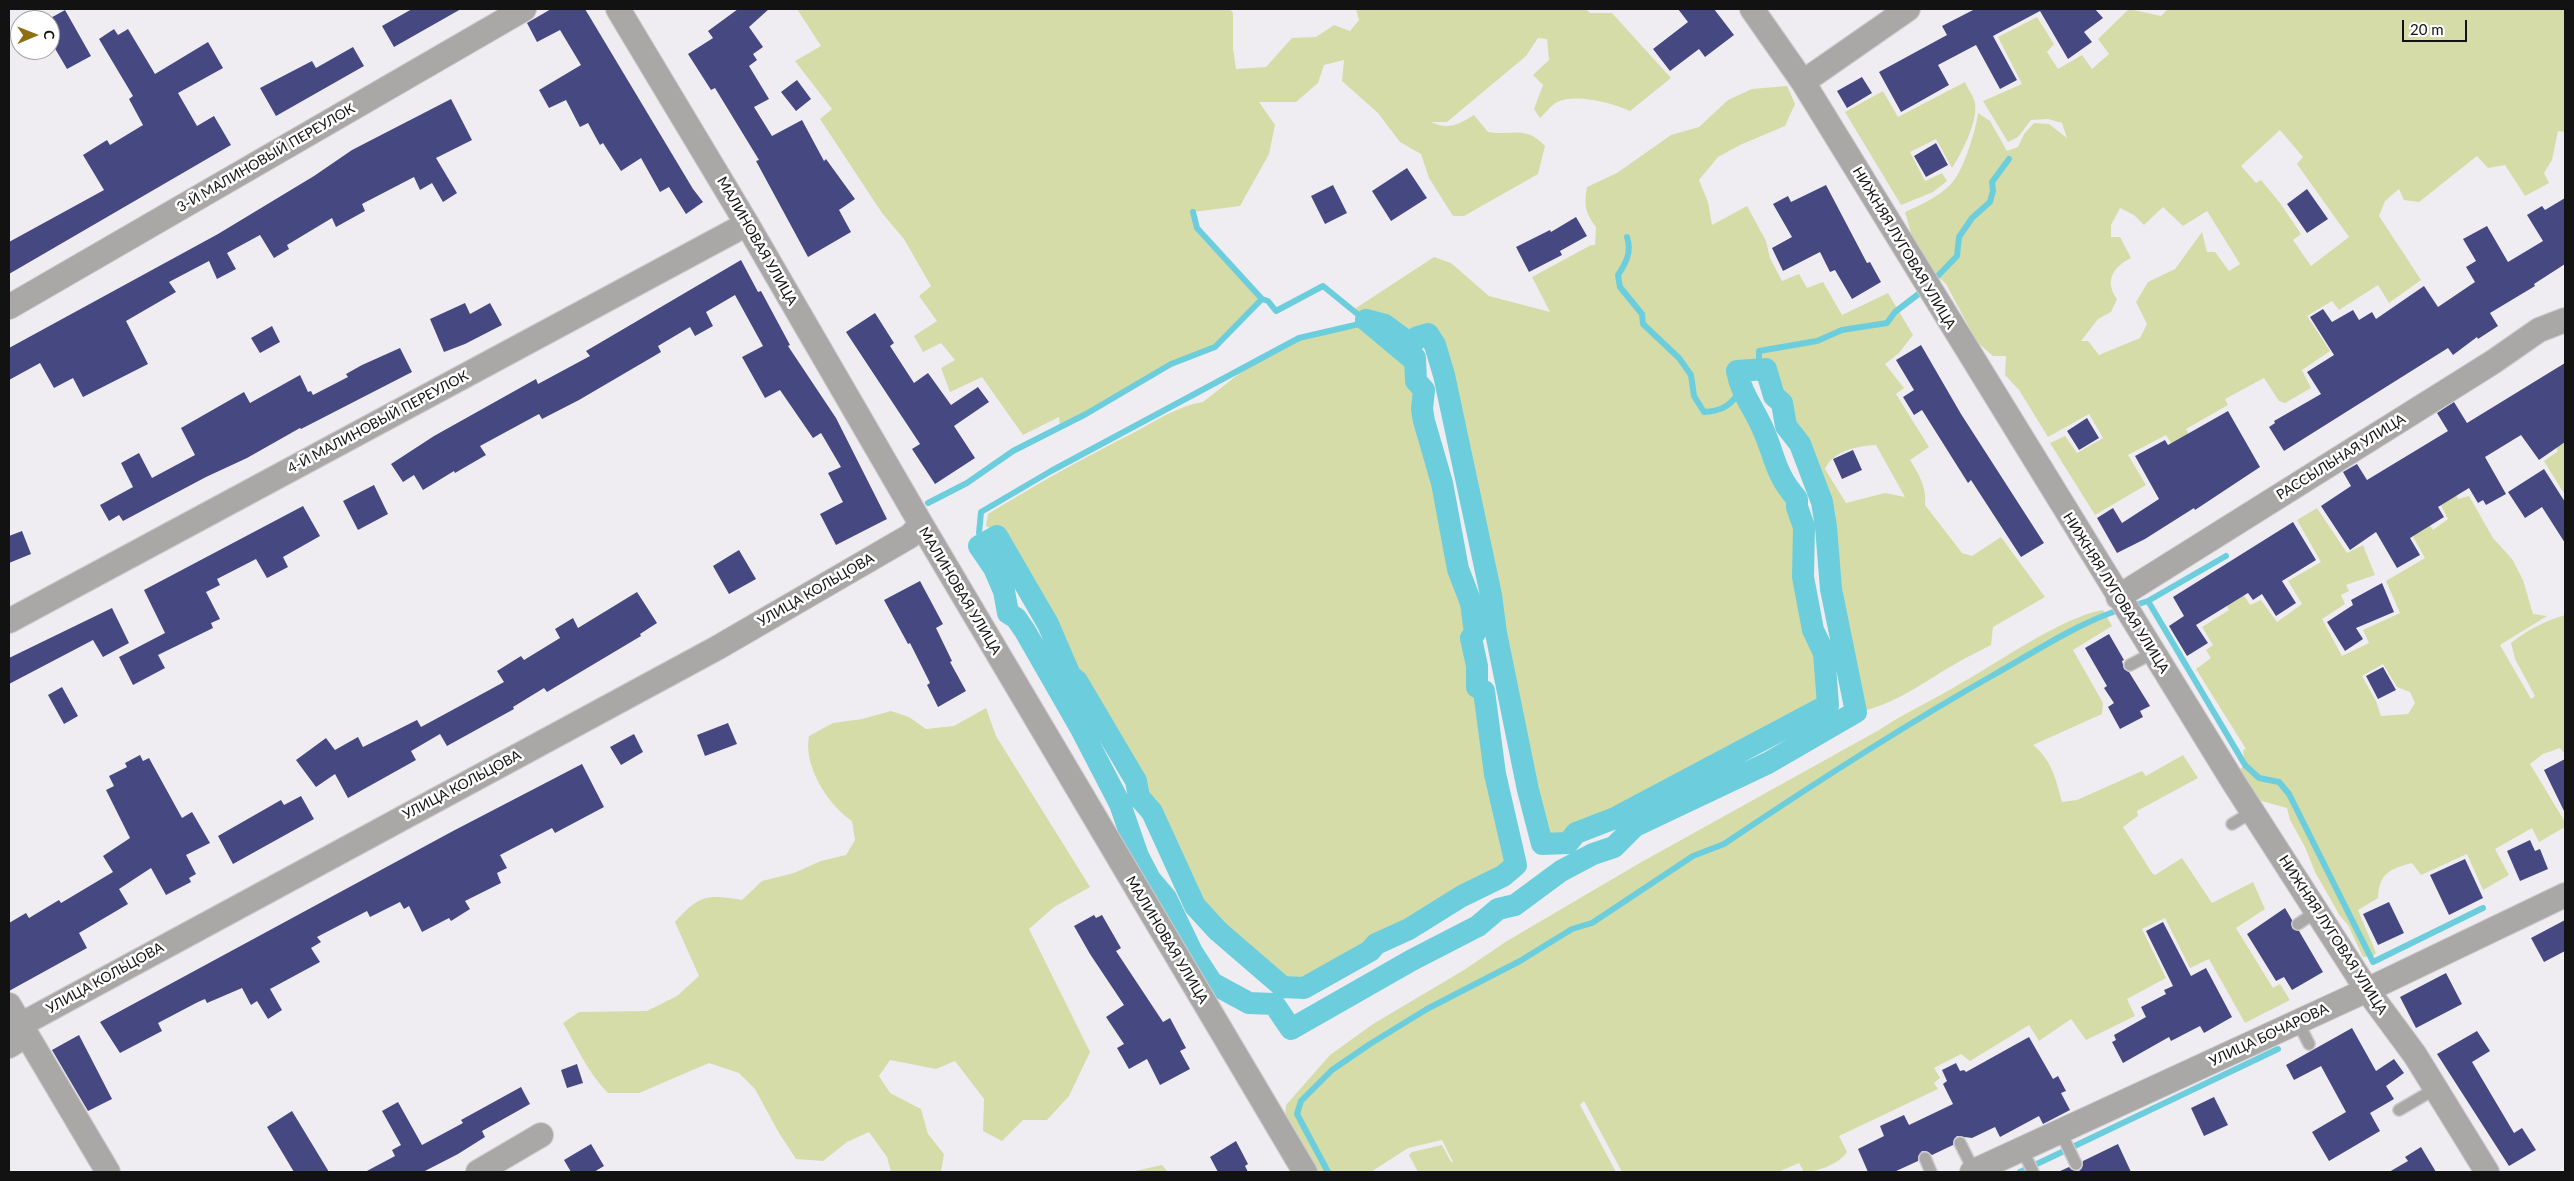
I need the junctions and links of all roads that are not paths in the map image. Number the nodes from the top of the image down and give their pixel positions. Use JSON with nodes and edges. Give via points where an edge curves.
{"nodes":[{"id":1,"x":524,"y":9,"type":"edge"},
{"id":2,"x":618,"y":9,"type":"edge"},
{"id":3,"x":1752,"y":9,"type":"edge"},
{"id":4,"x":1908,"y":9,"type":"edge"},
{"id":5,"x":1803,"y":82,"type":"junction"},
{"id":6,"x":747,"y":224,"type":"junction"},
{"id":7,"x":9,"y":307,"type":"edge"},
{"id":8,"x":2565,"y":320,"type":"edge"},
{"id":9,"x":920,"y":524,"type":"junction"},
{"id":10,"x":2118,"y":597,"type":"junction"},
{"id":11,"x":9,"y":621,"type":"edge"},
{"id":12,"x":2153,"y":653,"type":"junction"},
{"id":13,"x":2130,"y":666,"type":"dead end"},
{"id":14,"x":2252,"y":812,"type":"junction"},
{"id":15,"x":2232,"y":824,"type":"dead end"},
{"id":16,"x":2565,"y":896,"type":"edge"},
{"id":17,"x":2366,"y":990,"type":"junction"},
{"id":18,"x":15,"y":1014,"type":"edge"},
{"id":19,"x":2298,"y":1022,"type":"junction"},
{"id":20,"x":2309,"y":1044,"type":"dead end"},
{"id":21,"x":9,"y":1046,"type":"edge"},
{"id":22,"x":2435,"y":1089,"type":"junction"},
{"id":23,"x":2400,"y":1110,"type":"dead end"},
{"id":24,"x":2060,"y":1131,"type":"junction"},
{"id":25,"x":540,"y":1135,"type":"dead end"},
{"id":26,"x":1960,"y":1143,"type":"dead end"},
{"id":27,"x":2022,"y":1149,"type":"junction"},
{"id":28,"x":1925,"y":1158,"type":"dead end"},
{"id":29,"x":2076,"y":1164,"type":"dead end"},
{"id":30,"x":108,"y":1172,"type":"edge"},
{"id":31,"x":478,"y":1172,"type":"edge"},
{"id":32,"x":1304,"y":1172,"type":"edge"},
{"id":33,"x":1931,"y":1172,"type":"edge"},
{"id":34,"x":1973,"y":1172,"type":"edge"},
{"id":35,"x":2033,"y":1172,"type":"edge"},
{"id":36,"x":2487,"y":1172,"type":"edge"}],
"edges":[{"from":1,"to":7,"type":"street","name":"3-Й МАЛИНОВЫЙ ПЕРЕУЛОК"},
{"from":2,"to":6,"type":"street","name":"МАЛИНОВАЯ УЛИЦА"},
{"from":3,"to":5,"type":"street","name":"НИЖНЯЯ ЛУГОВАЯ УЛИЦА"},
{"from":4,"to":5,"type":"street"},
{"from":5,"to":10,"type":"street","name":"НИЖНЯЯ ЛУГОВАЯ УЛИЦА"},
{"from":6,"to":9,"type":"street","name":"МАЛИНОВАЯ УЛИЦА"},
{"from":6,"to":11,"type":"street","name":"4-Й МАЛИНОВЫЙ ПЕРЕУЛОК"},
{"from":8,"to":10,"type":"street","name":"РАССЫЛЬНАЯ УЛИЦА","via":[[2539,330]]},
{"from":9,"to":18,"type":"street","name":"УЛИЦА КОЛЬЦОВА","via":[[910,536],[717,648]]},
{"from":9,"to":32,"type":"street","name":"МАЛИНОВАЯ УЛИЦА"},
{"from":10,"to":12,"type":"street","name":"НИЖНЯЯ ЛУГОВАЯ УЛИЦА"},
{"from":12,"to":13,"type":"lane"},
{"from":12,"to":14,"type":"street","name":"НИЖНЯЯ ЛУГОВАЯ УЛИЦА"},
{"from":14,"to":15,"type":"lane"},
{"from":14,"to":17,"type":"street","name":"НИЖНЯЯ ЛУГОВАЯ УЛИЦА","via":[[2307,918]]},
{"from":16,"to":17,"type":"street","name":"УЛИЦА БОЧАРОВА"},
{"from":17,"to":19,"type":"street","name":"УЛИЦА БОЧАРОВА"},
{"from":17,"to":22,"type":"street","name":"НИЖНЯЯ ЛУГОВАЯ УЛИЦА"},
{"from":18,"to":21,"type":"street","via":[[20,1039]]},
{"from":18,"to":30,"type":"street"},
{"from":19,"to":20,"type":"lane"},
{"from":19,"to":24,"type":"street","name":"УЛИЦА БОЧАРОВА"},
{"from":22,"to":23,"type":"lane"},
{"from":22,"to":36,"type":"street","name":"НИЖНЯЯ ЛУГОВАЯ УЛИЦА"},
{"from":24,"to":27,"type":"street","name":"УЛИЦА БОЧАРОВА"},
{"from":24,"to":29,"type":"lane"},
{"from":25,"to":31,"type":"street"},
{"from":26,"to":34,"type":"lane"},
{"from":27,"to":34,"type":"street","name":"УЛИЦА БОЧАРОВА"},
{"from":27,"to":35,"type":"lane"},
{"from":28,"to":33,"type":"lane"}]}
